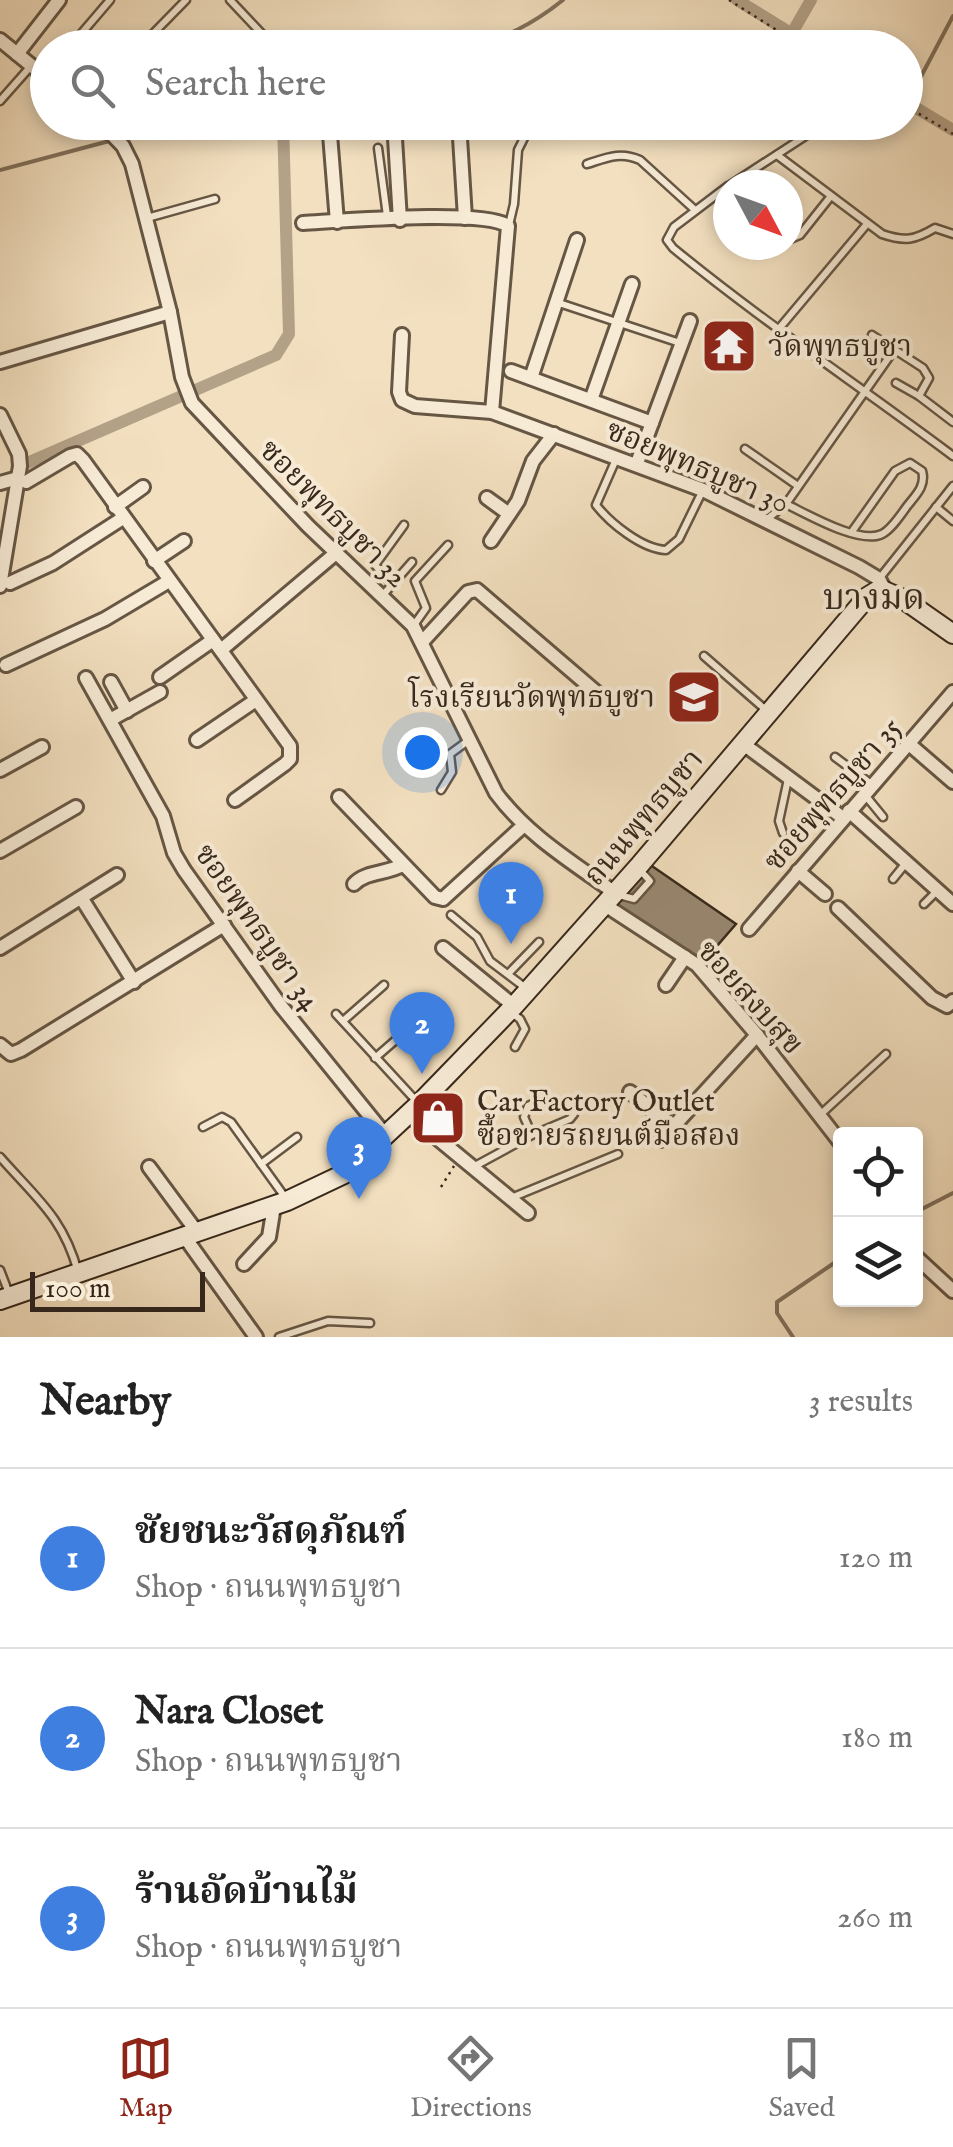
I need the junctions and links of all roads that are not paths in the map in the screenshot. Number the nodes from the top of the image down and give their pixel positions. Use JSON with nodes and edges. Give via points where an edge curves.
{"nodes":[{"id":1,"x":59,"y":0,"type":"edge"},
{"id":2,"x":110,"y":0,"type":"edge"},
{"id":3,"x":186,"y":0,"type":"edge"},
{"id":4,"x":230,"y":0,"type":"edge"},
{"id":5,"x":36,"y":30,"type":"edge"},
{"id":6,"x":85,"y":30,"type":"edge"},
{"id":7,"x":157,"y":30,"type":"edge"},
{"id":8,"x":258,"y":30,"type":"edge"},
{"id":9,"x":30,"y":37,"type":"edge"},
{"id":10,"x":0,"y":40,"type":"edge"},
{"id":11,"x":17,"y":54,"type":"junction"},
{"id":12,"x":30,"y":64,"type":"edge"},
{"id":13,"x":30,"y":67,"type":"edge"},
{"id":14,"x":0,"y":101,"type":"edge"},
{"id":15,"x":118,"y":140,"type":"edge"},
{"id":16,"x":330,"y":140,"type":"edge"},
{"id":17,"x":394,"y":140,"type":"edge"},
{"id":18,"x":460,"y":140,"type":"edge"},
{"id":19,"x":523,"y":140,"type":"edge"},
{"id":20,"x":799,"y":140,"type":"edge"},
{"id":21,"x":378,"y":148,"type":"dead end"},
{"id":22,"x":777,"y":154,"type":"junction"},
{"id":23,"x":586,"y":164,"type":"dead end"},
{"id":24,"x":753,"y":170,"type":"edge"},
{"id":25,"x":713,"y":196,"type":"edge"},
{"id":26,"x":831,"y":196,"type":"junction"},
{"id":27,"x":216,"y":199,"type":"dead end"},
{"id":28,"x":694,"y":210,"type":"junction"},
{"id":29,"x":146,"y":218,"type":"junction"},
{"id":30,"x":466,"y":218,"type":"junction"},
{"id":31,"x":394,"y":220,"type":"junction"},
{"id":32,"x":303,"y":222,"type":"dead end"},
{"id":33,"x":337,"y":222,"type":"junction"},
{"id":34,"x":867,"y":224,"type":"junction"},
{"id":35,"x":508,"y":226,"type":"junction"},
{"id":36,"x":951,"y":230,"type":"edge"},
{"id":37,"x":803,"y":232,"type":"edge"},
{"id":38,"x":577,"y":240,"type":"dead end"},
{"id":39,"x":632,"y":284,"type":"dead end"},
{"id":40,"x":556,"y":302,"type":"junction"},
{"id":41,"x":170,"y":312,"type":"junction"},
{"id":42,"x":690,"y":321,"type":"dead end"},
{"id":43,"x":618,"y":322,"type":"junction"},
{"id":44,"x":777,"y":331,"type":"junction"},
{"id":45,"x":402,"y":335,"type":"dead end"},
{"id":46,"x":872,"y":335,"type":"dead end"},
{"id":47,"x":682,"y":344,"type":"junction"},
{"id":48,"x":894,"y":350,"type":"junction"},
{"id":49,"x":0,"y":362,"type":"edge"},
{"id":50,"x":511,"y":371,"type":"dead end"},
{"id":51,"x":531,"y":378,"type":"junction"},
{"id":52,"x":896,"y":383,"type":"dead end"},
{"id":53,"x":865,"y":390,"type":"junction"},
{"id":54,"x":919,"y":396,"type":"junction"},
{"id":55,"x":591,"y":400,"type":"junction"},
{"id":56,"x":492,"y":412,"type":"junction"},
{"id":57,"x":0,"y":415,"type":"edge"},
{"id":58,"x":953,"y":422,"type":"edge"},
{"id":59,"x":652,"y":423,"type":"junction"},
{"id":60,"x":554,"y":434,"type":"junction"},
{"id":61,"x":744,"y":449,"type":"dead end"},
{"id":62,"x":617,"y":456,"type":"junction"},
{"id":63,"x":953,"y":456,"type":"edge"},
{"id":64,"x":637,"y":463,"type":"junction"},
{"id":65,"x":22,"y":480,"type":"junction"},
{"id":66,"x":0,"y":483,"type":"edge"},
{"id":67,"x":798,"y":486,"type":"junction"},
{"id":68,"x":953,"y":486,"type":"edge"},
{"id":69,"x":143,"y":487,"type":"dead end"},
{"id":70,"x":703,"y":490,"type":"junction"},
{"id":71,"x":487,"y":498,"type":"dead end"},
{"id":72,"x":786,"y":504,"type":"junction"},
{"id":73,"x":936,"y":507,"type":"junction"},
{"id":74,"x":119,"y":512,"type":"junction"},
{"id":75,"x":509,"y":514,"type":"junction"},
{"id":76,"x":953,"y":520,"type":"edge"},
{"id":77,"x":766,"y":521,"type":"junction"},
{"id":78,"x":404,"y":524,"type":"dead end"},
{"id":79,"x":851,"y":533,"type":"junction"},
{"id":80,"x":491,"y":541,"type":"dead end"},
{"id":81,"x":184,"y":542,"type":"dead end"},
{"id":82,"x":448,"y":544,"type":"dead end"},
{"id":83,"x":336,"y":553,"type":"junction"},
{"id":84,"x":154,"y":561,"type":"junction"},
{"id":85,"x":412,"y":562,"type":"dead end"},
{"id":86,"x":169,"y":581,"type":"junction"},
{"id":87,"x":392,"y":584,"type":"junction"},
{"id":88,"x":5,"y":585,"type":"edge"},
{"id":89,"x":882,"y":585,"type":"junction"},
{"id":90,"x":382,"y":596,"type":"junction"},
{"id":91,"x":414,"y":626,"type":"junction"},
{"id":92,"x":953,"y":634,"type":"edge"},
{"id":93,"x":422,"y":641,"type":"junction"},
{"id":94,"x":217,"y":645,"type":"junction"},
{"id":95,"x":704,"y":656,"type":"dead end"},
{"id":96,"x":6,"y":665,"type":"dead end"},
{"id":97,"x":86,"y":678,"type":"dead end"},
{"id":98,"x":111,"y":682,"type":"dead end"},
{"id":99,"x":596,"y":692,"type":"dead end"},
{"id":100,"x":953,"y":692,"type":"edge"},
{"id":101,"x":256,"y":700,"type":"junction"},
{"id":102,"x":128,"y":711,"type":"junction"},
{"id":103,"x":768,"y":712,"type":"junction"},
{"id":104,"x":110,"y":720,"type":"junction"},
{"id":105,"x":470,"y":739,"type":"junction"},
{"id":106,"x":197,"y":740,"type":"dead end"},
{"id":107,"x":742,"y":743,"type":"junction"},
{"id":108,"x":908,"y":743,"type":"junction"},
{"id":109,"x":42,"y":746,"type":"dead end"},
{"id":110,"x":835,"y":758,"type":"dead end"},
{"id":111,"x":851,"y":769,"type":"junction"},
{"id":112,"x":0,"y":770,"type":"edge"},
{"id":113,"x":788,"y":778,"type":"junction"},
{"id":114,"x":953,"y":782,"type":"edge"},
{"id":115,"x":868,"y":789,"type":"junction"},
{"id":116,"x":441,"y":790,"type":"dead end"},
{"id":117,"x":340,"y":797,"type":"dead end"},
{"id":118,"x":234,"y":800,"type":"dead end"},
{"id":119,"x":821,"y":802,"type":"junction"},
{"id":120,"x":76,"y":807,"type":"dead end"},
{"id":121,"x":846,"y":814,"type":"junction"},
{"id":122,"x":883,"y":817,"type":"dead end"},
{"id":123,"x":523,"y":826,"type":"junction"},
{"id":124,"x":783,"y":832,"type":"dead end"},
{"id":125,"x":0,"y":851,"type":"edge"},
{"id":126,"x":907,"y":862,"type":"junction"},
{"id":127,"x":402,"y":865,"type":"junction"},
{"id":128,"x":798,"y":871,"type":"junction"},
{"id":129,"x":116,"y":875,"type":"dead end"},
{"id":130,"x":893,"y":880,"type":"dead end"},
{"id":131,"x":354,"y":884,"type":"dead end"},
{"id":132,"x":938,"y":890,"type":"junction"},
{"id":133,"x":825,"y":894,"type":"dead end"},
{"id":134,"x":82,"y":899,"type":"junction"},
{"id":135,"x":610,"y":899,"type":"junction"},
{"id":136,"x":924,"y":904,"type":"dead end"},
{"id":137,"x":953,"y":904,"type":"edge"},
{"id":138,"x":838,"y":908,"type":"dead end"},
{"id":139,"x":451,"y":915,"type":"dead end"},
{"id":140,"x":224,"y":925,"type":"junction"},
{"id":141,"x":749,"y":930,"type":"dead end"},
{"id":142,"x":538,"y":942,"type":"dead end"},
{"id":143,"x":0,"y":948,"type":"edge"},
{"id":144,"x":444,"y":948,"type":"dead end"},
{"id":145,"x":684,"y":956,"type":"junction"},
{"id":146,"x":509,"y":974,"type":"junction"},
{"id":147,"x":134,"y":982,"type":"junction"},
{"id":148,"x":384,"y":985,"type":"dead end"},
{"id":149,"x":666,"y":985,"type":"dead end"},
{"id":150,"x":528,"y":990,"type":"junction"},
{"id":151,"x":953,"y":1002,"type":"edge"},
{"id":152,"x":511,"y":1008,"type":"junction"},
{"id":153,"x":336,"y":1014,"type":"dead end"},
{"id":154,"x":422,"y":1018,"type":"dead end"},
{"id":155,"x":343,"y":1021,"type":"junction"},
{"id":156,"x":757,"y":1035,"type":"junction"},
{"id":157,"x":0,"y":1045,"type":"edge"},
{"id":158,"x":515,"y":1046,"type":"dead end"},
{"id":159,"x":886,"y":1054,"type":"dead end"},
{"id":160,"x":375,"y":1058,"type":"junction"},
{"id":161,"x":630,"y":1092,"type":"dead end"},
{"id":162,"x":413,"y":1109,"type":"junction"},
{"id":163,"x":820,"y":1115,"type":"junction"},
{"id":164,"x":203,"y":1127,"type":"dead end"},
{"id":165,"x":674,"y":1127,"type":"junction"},
{"id":166,"x":833,"y":1133,"type":"edge"},
{"id":167,"x":532,"y":1135,"type":"junction"},
{"id":168,"x":297,"y":1136,"type":"dead end"},
{"id":169,"x":386,"y":1136,"type":"junction"},
{"id":170,"x":661,"y":1140,"type":"dead end"},
{"id":171,"x":618,"y":1154,"type":"dead end"},
{"id":172,"x":0,"y":1158,"type":"edge"},
{"id":173,"x":261,"y":1164,"type":"junction"},
{"id":174,"x":150,"y":1167,"type":"dead end"},
{"id":175,"x":473,"y":1168,"type":"junction"},
{"id":176,"x":510,"y":1198,"type":"junction"},
{"id":177,"x":281,"y":1204,"type":"junction"},
{"id":178,"x":528,"y":1213,"type":"dead end"},
{"id":179,"x":191,"y":1234,"type":"junction"},
{"id":180,"x":923,"y":1263,"type":"edge"},
{"id":181,"x":244,"y":1264,"type":"dead end"},
{"id":182,"x":0,"y":1270,"type":"edge"},
{"id":183,"x":78,"y":1274,"type":"junction"},
{"id":184,"x":953,"y":1291,"type":"edge"},
{"id":185,"x":5,"y":1299,"type":"edge"},
{"id":186,"x":370,"y":1323,"type":"dead end"},
{"id":187,"x":256,"y":1337,"type":"edge"},
{"id":188,"x":280,"y":1337,"type":"edge"}],
"edges":[{"from":1,"to":5,"type":"street"},
{"from":2,"to":6,"type":"lane"},
{"from":3,"to":7,"type":"lane"},
{"from":4,"to":8,"type":"lane"},
{"from":9,"to":11,"type":"street"},
{"from":10,"to":11,"type":"street"},
{"from":11,"to":12,"type":"street"},
{"from":13,"to":14,"type":"lane"},
{"from":15,"to":29,"type":"street","name":"ซอยพุทธบูชา 32"},
{"from":16,"to":33,"type":"street"},
{"from":17,"to":31,"type":"street"},
{"from":18,"to":30,"type":"street"},
{"from":19,"to":35,"type":"lane"},
{"from":20,"to":22,"type":"lane"},
{"from":21,"to":31,"type":"lane"},
{"from":22,"to":24,"type":"lane"},
{"from":22,"to":26,"type":"lane"},
{"from":23,"to":28,"type":"lane","via":[[629,155]]},
{"from":25,"to":28,"type":"lane"},
{"from":26,"to":34,"type":"lane"},
{"from":26,"to":37,"type":"lane"},
{"from":27,"to":29,"type":"lane"},
{"from":28,"to":44,"type":"lane","via":[[667,240]]},
{"from":29,"to":41,"type":"street","name":"ซอยพุทธบูชา 32"},
{"from":30,"to":31,"type":"street"},
{"from":30,"to":35,"type":"street"},
{"from":31,"to":33,"type":"street"},
{"from":32,"to":33,"type":"street"},
{"from":34,"to":36,"type":"lane","via":[[903,242],[935,228]]},
{"from":34,"to":44,"type":"lane"},
{"from":35,"to":56,"type":"street"},
{"from":38,"to":40,"type":"street"},
{"from":39,"to":43,"type":"street"},
{"from":40,"to":43,"type":"lane"},
{"from":40,"to":51,"type":"street"},
{"from":41,"to":49,"type":"street"},
{"from":41,"to":83,"type":"street","name":"ซอยพุทธบูชา 32","via":[[192,403]]},
{"from":42,"to":47,"type":"street"},
{"from":43,"to":47,"type":"lane"},
{"from":43,"to":55,"type":"street"},
{"from":44,"to":53,"type":"lane"},
{"from":45,"to":56,"type":"street","name":"ซอยพุทธบูชา 30","via":[[402,400]]},
{"from":46,"to":48,"type":"lane"},
{"from":47,"to":59,"type":"street"},
{"from":48,"to":53,"type":"lane"},
{"from":48,"to":54,"type":"lane","via":[[927,373]]},
{"from":50,"to":51,"type":"street"},
{"from":51,"to":55,"type":"street"},
{"from":52,"to":54,"type":"lane"},
{"from":53,"to":63,"type":"lane"},
{"from":53,"to":67,"type":"lane"},
{"from":54,"to":58,"type":"lane"},
{"from":55,"to":59,"type":"street"},
{"from":56,"to":60,"type":"street","name":"ซอยพุทธบูชา 30"},
{"from":57,"to":65,"type":"street","via":[[19,454]]},
{"from":59,"to":64,"type":"street"},
{"from":60,"to":62,"type":"street","name":"ซอยพุทธบูชา 30"},
{"from":60,"to":75,"type":"street","via":[[532,461]]},
{"from":61,"to":67,"type":"lane"},
{"from":62,"to":64,"type":"street","name":"ซอยพุทธบูชา 30"},
{"from":62,"to":70,"type":"lane","via":[[596,505],[656,550],[679,539]]},
{"from":64,"to":70,"type":"street","name":"ซอยพุทธบูชา 30"},
{"from":65,"to":66,"type":"street"},
{"from":65,"to":74,"type":"street","via":[[76,454]]},
{"from":65,"to":88,"type":"street"},
{"from":67,"to":72,"type":"lane"},
{"from":68,"to":73,"type":"lane"},
{"from":69,"to":74,"type":"street"},
{"from":70,"to":77,"type":"street","name":"ซอยพุทธบูชา 30"},
{"from":71,"to":75,"type":"street"},
{"from":72,"to":77,"type":"lane"},
{"from":72,"to":79,"type":"lane"},
{"from":73,"to":76,"type":"lane"},
{"from":73,"to":89,"type":"lane"},
{"from":74,"to":84,"type":"street"},
{"from":74,"to":88,"type":"street","via":[[53,563]]},
{"from":75,"to":80,"type":"street"},
{"from":77,"to":89,"type":"street","name":"ซอยพุทธบูชา 30"},
{"from":78,"to":87,"type":"lane","via":[[375,565]]},
{"from":79,"to":79,"type":"lane","via":[[885,533],[920,488],[922,470],[910,464],[896,471]]},
{"from":81,"to":84,"type":"street"},
{"from":82,"to":91,"type":"lane","via":[[415,581],[426,608]]},
{"from":83,"to":90,"type":"street","name":"ซอยพุทธบูชา 32"},
{"from":83,"to":94,"type":"street"},
{"from":84,"to":86,"type":"street"},
{"from":85,"to":87,"type":"lane"},
{"from":86,"to":94,"type":"street"},
{"from":86,"to":96,"type":"street","via":[[106,620]]},
{"from":87,"to":90,"type":"lane"},
{"from":89,"to":92,"type":"main road"},
{"from":89,"to":103,"type":"main road","name":"ถนนพุทธบูชา"},
{"from":90,"to":91,"type":"street","name":"ซอยพุทธบูชา 32"},
{"from":91,"to":93,"type":"street","name":"ซอยพุทธบูชา 32"},
{"from":93,"to":99,"type":"street","via":[[477,590]]},
{"from":93,"to":105,"type":"street","name":"ซอยพุทธบูชา 32"},
{"from":94,"to":101,"type":"street"},
{"from":94,"to":102,"type":"street"},
{"from":95,"to":103,"type":"lane"},
{"from":97,"to":104,"type":"street","name":"ซอยพุทธบูชา 34"},
{"from":98,"to":102,"type":"street"},
{"from":100,"to":108,"type":"street","name":"ซอยพุทธบูชา 35"},
{"from":101,"to":106,"type":"street"},
{"from":101,"to":118,"type":"street","via":[[292,753]]},
{"from":102,"to":104,"type":"street"},
{"from":103,"to":107,"type":"main road","name":"ถนนพุทธบูชา"},
{"from":104,"to":140,"type":"street","name":"ซอยพุทธบูชา 34","via":[[163,816],[174,853]]},
{"from":105,"to":116,"type":"lane","via":[[450,754],[452,772]]},
{"from":105,"to":123,"type":"street","name":"ซอยพุทธบูชา 32","via":[[496,793]]},
{"from":107,"to":113,"type":"street"},
{"from":107,"to":135,"type":"main road","name":"ถนนพุทธบูชา"},
{"from":108,"to":114,"type":"street"},
{"from":108,"to":115,"type":"street","name":"ซอยพุทธบูชา 35"},
{"from":109,"to":112,"type":"street"},
{"from":110,"to":111,"type":"lane"},
{"from":111,"to":115,"type":"lane"},
{"from":111,"to":119,"type":"lane"},
{"from":113,"to":119,"type":"street"},
{"from":113,"to":124,"type":"lane"},
{"from":115,"to":121,"type":"street","name":"ซอยพุทธบูชา 35"},
{"from":115,"to":122,"type":"lane"},
{"from":117,"to":127,"type":"street"},
{"from":119,"to":121,"type":"street"},
{"from":120,"to":125,"type":"street"},
{"from":121,"to":126,"type":"street"},
{"from":121,"to":128,"type":"street","name":"ซอยพุทธบูชา 35"},
{"from":123,"to":127,"type":"street","via":[[443,900]]},
{"from":123,"to":135,"type":"street","name":"ซอยพุทธบูชา 32"},
{"from":126,"to":130,"type":"lane"},
{"from":126,"to":132,"type":"street"},
{"from":127,"to":131,"type":"street"},
{"from":128,"to":133,"type":"street"},
{"from":128,"to":141,"type":"street","name":"ซอยพุทธบูชา 35"},
{"from":129,"to":134,"type":"street"},
{"from":132,"to":136,"type":"lane"},
{"from":132,"to":137,"type":"street"},
{"from":134,"to":143,"type":"street"},
{"from":134,"to":147,"type":"street"},
{"from":135,"to":145,"type":"street","name":"ซอยสงบสุข"},
{"from":135,"to":150,"type":"main road","name":"ถนนพุทธบูชา"},
{"from":138,"to":151,"type":"street","via":[[932,998],[947,1006]]},
{"from":139,"to":146,"type":"lane"},
{"from":140,"to":147,"type":"street"},
{"from":140,"to":169,"type":"street","name":"ซอยพุทธบูชา 34"},
{"from":142,"to":146,"type":"lane"},
{"from":144,"to":152,"type":"street"},
{"from":145,"to":149,"type":"street"},
{"from":145,"to":156,"type":"street","name":"ซอยสงบสุข"},
{"from":146,"to":150,"type":"lane"},
{"from":147,"to":157,"type":"street","via":[[21,1050],[11,1054]]},
{"from":148,"to":155,"type":"lane"},
{"from":150,"to":152,"type":"main road","name":"ถนนพุทธบูชา"},
{"from":152,"to":158,"type":"lane","via":[[525,1029]]},
{"from":152,"to":162,"type":"main road","name":"ถนนพุทธบูชา"},
{"from":153,"to":155,"type":"lane"},
{"from":154,"to":160,"type":"lane"},
{"from":155,"to":160,"type":"lane"},
{"from":156,"to":163,"type":"street","name":"ซอยสงบสุข"},
{"from":156,"to":165,"type":"street"},
{"from":159,"to":163,"type":"lane"},
{"from":160,"to":162,"type":"lane"},
{"from":161,"to":165,"type":"street"},
{"from":162,"to":169,"type":"main road","name":"ถนนพุทธบูชา"},
{"from":162,"to":175,"type":"street"},
{"from":163,"to":166,"type":"street","name":"ซอยสงบสุข"},
{"from":164,"to":173,"type":"lane","via":[[222,1117],[231,1122]]},
{"from":165,"to":170,"type":"street"},
{"from":167,"to":167,"type":"lane","via":[[524,1117],[528,1106],[564,1102],[573,1108],[570,1120]]},
{"from":167,"to":175,"type":"lane"},
{"from":168,"to":173,"type":"lane"},
{"from":169,"to":177,"type":"main road","name":"ถนนพุทธบูชา","via":[[344,1174]]},
{"from":171,"to":176,"type":"lane"},
{"from":172,"to":183,"type":"lane","via":[[52,1213]]},
{"from":173,"to":177,"type":"lane"},
{"from":174,"to":179,"type":"street"},
{"from":175,"to":176,"type":"street"},
{"from":176,"to":178,"type":"street"},
{"from":177,"to":179,"type":"main road","name":"ถนนพุทธบูชา"},
{"from":177,"to":181,"type":"street","via":[[269,1237]]},
{"from":179,"to":183,"type":"main road","name":"ถนนพุทธบูชา"},
{"from":179,"to":187,"type":"street"},
{"from":180,"to":184,"type":"street"},
{"from":182,"to":185,"type":"lane"},
{"from":183,"to":185,"type":"main road","name":"ถนนพุทธบูชา"},
{"from":186,"to":188,"type":"lane","via":[[328,1321]]}]}
